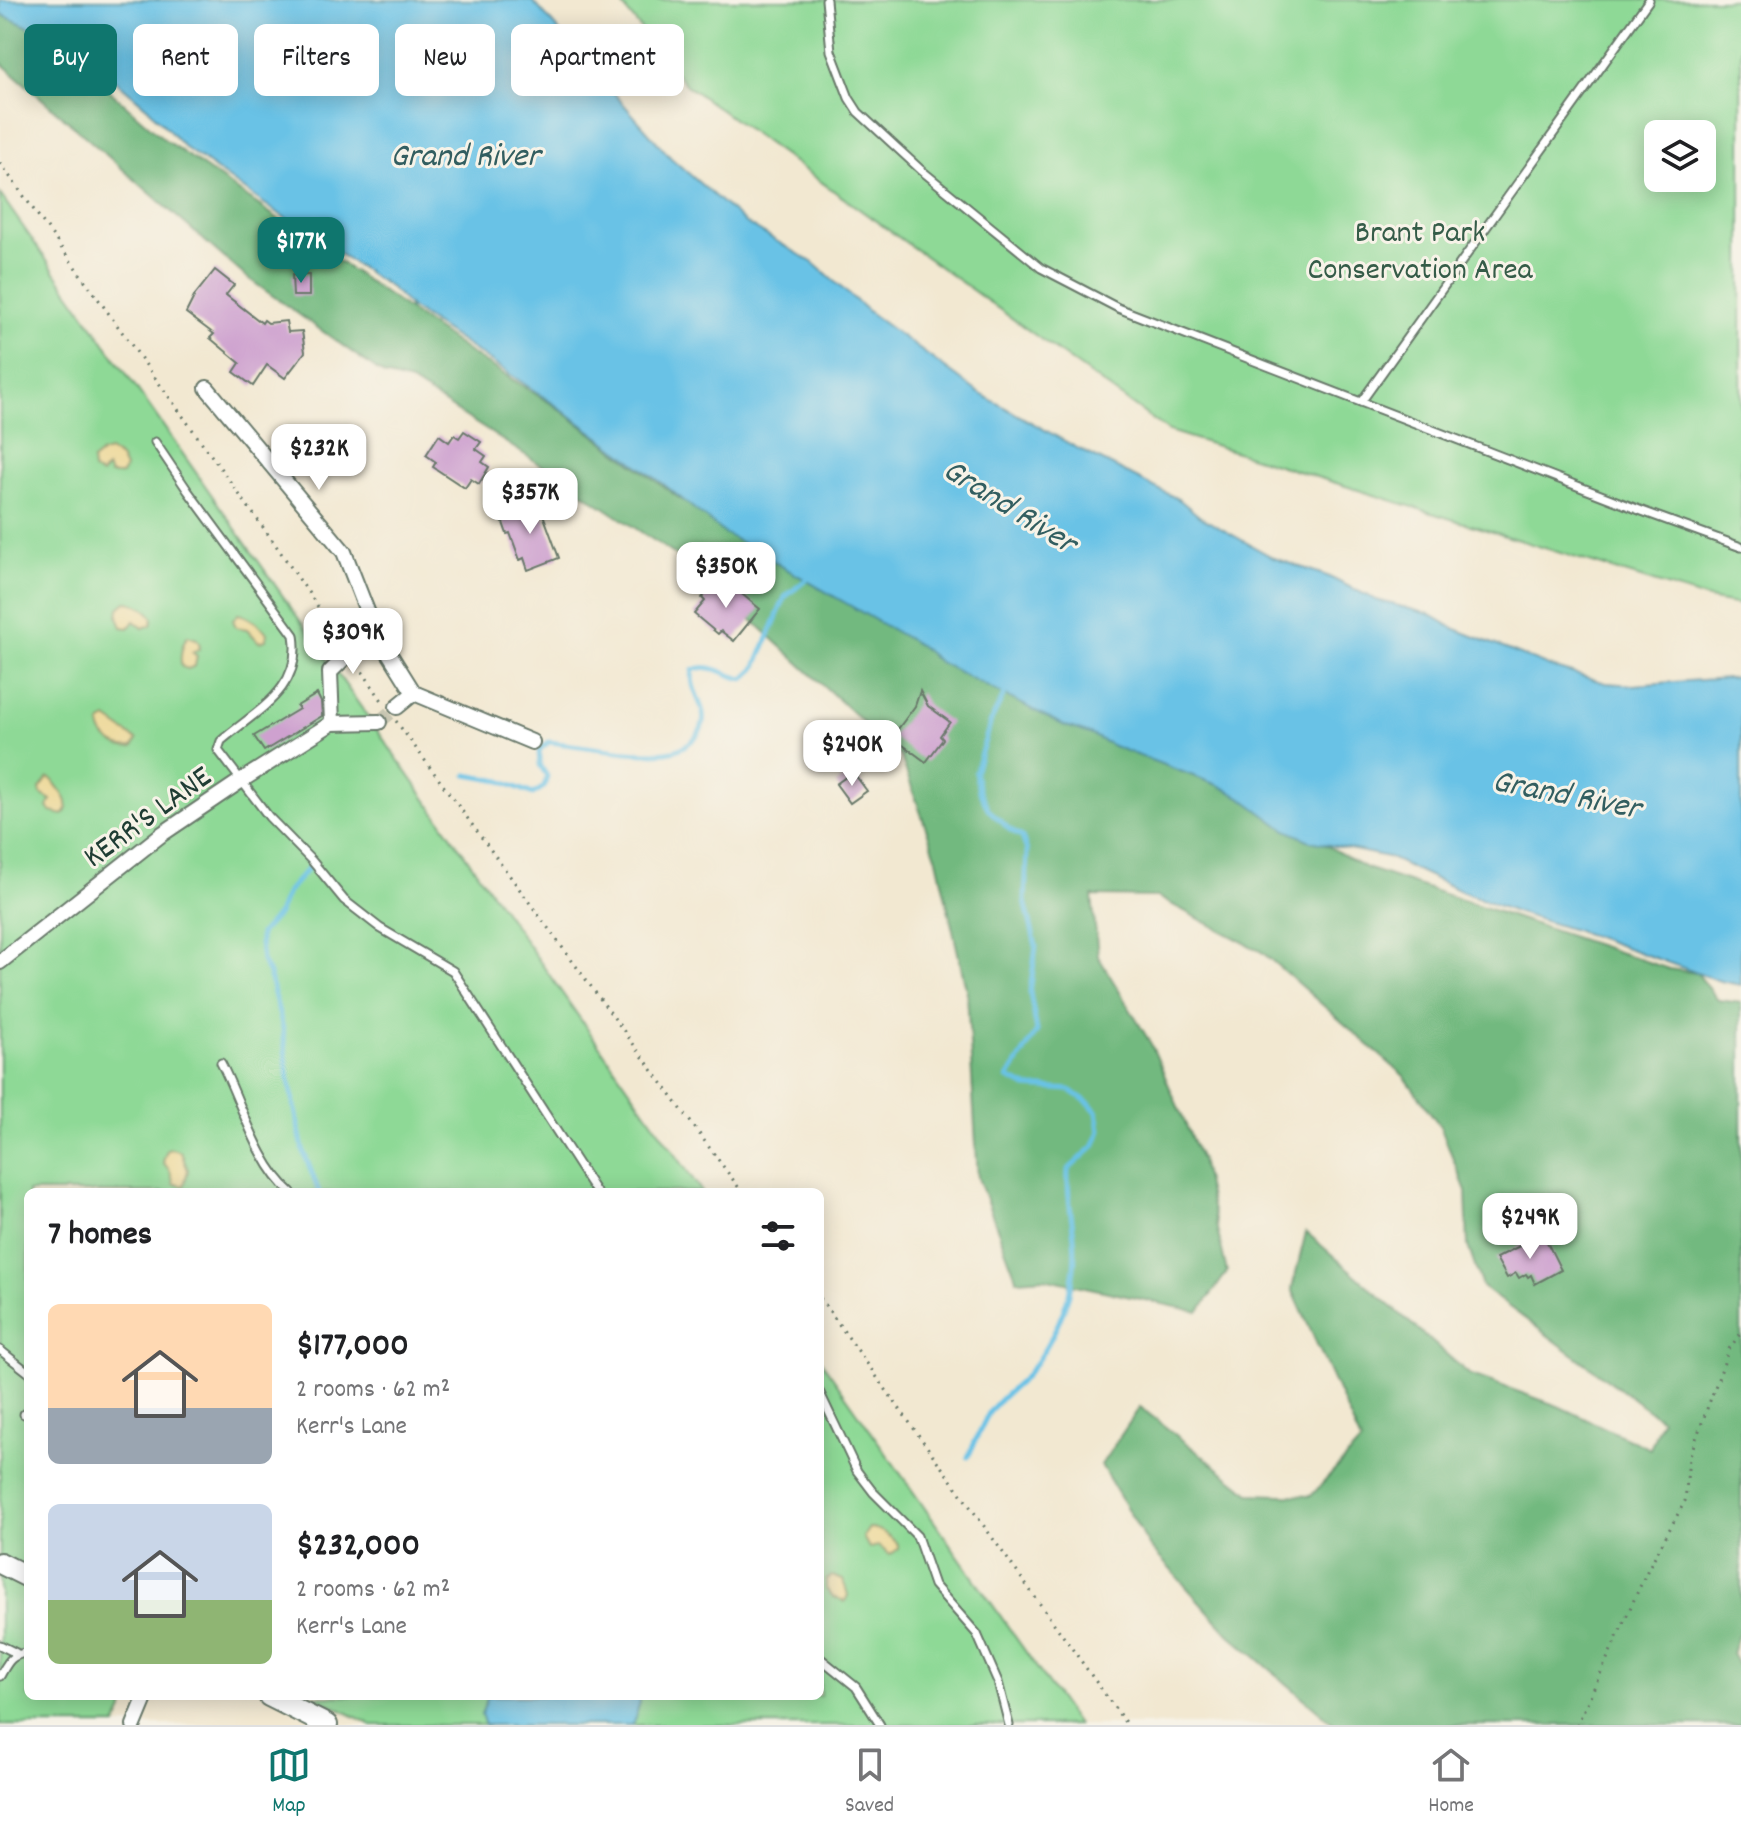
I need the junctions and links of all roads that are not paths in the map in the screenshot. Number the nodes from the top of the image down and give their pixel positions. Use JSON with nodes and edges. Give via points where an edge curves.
{"nodes":[{"id":1,"x":826,"y":0,"type":"edge"},
{"id":2,"x":1649,"y":0,"type":"edge"},
{"id":3,"x":207,"y":388,"type":"dead end"},
{"id":4,"x":1361,"y":402,"type":"junction"},
{"id":5,"x":155,"y":442,"type":"dead end"},
{"id":6,"x":1741,"y":547,"type":"edge"},
{"id":7,"x":374,"y":629,"type":"junction"},
{"id":8,"x":414,"y":693,"type":"junction"},
{"id":9,"x":397,"y":707,"type":"tunnel mouth"},
{"id":10,"x":379,"y":722,"type":"tunnel mouth"},
{"id":11,"x":332,"y":723,"type":"junction"},
{"id":12,"x":532,"y":742,"type":"dead end"},
{"id":13,"x":242,"y":780,"type":"junction"},
{"id":14,"x":0,"y":962,"type":"edge"},
{"id":15,"x":221,"y":1063,"type":"dead end"},
{"id":16,"x":287,"y":1188,"type":"edge"},
{"id":17,"x":593,"y":1188,"type":"edge"},
{"id":18,"x":0,"y":1350,"type":"edge"},
{"id":19,"x":24,"y":1369,"type":"edge"},
{"id":20,"x":824,"y":1401,"type":"edge"},
{"id":21,"x":0,"y":1563,"type":"edge"},
{"id":22,"x":24,"y":1575,"type":"edge"},
{"id":23,"x":0,"y":1645,"type":"edge"},
{"id":24,"x":24,"y":1652,"type":"edge"},
{"id":25,"x":16,"y":1653,"type":"junction"},
{"id":26,"x":824,"y":1661,"type":"edge"},
{"id":27,"x":0,"y":1676,"type":"edge"},
{"id":28,"x":144,"y":1700,"type":"edge"},
{"id":29,"x":277,"y":1700,"type":"edge"},
{"id":30,"x":134,"y":1725,"type":"edge"},
{"id":31,"x":327,"y":1725,"type":"edge"},
{"id":32,"x":880,"y":1725,"type":"edge"},
{"id":33,"x":1009,"y":1725,"type":"edge"}],
"edges":[{"from":1,"to":4,"type":"lane","via":[[831,51],[858,112],[1041,268],[1118,308]]},
{"from":2,"to":4,"type":"lane"},
{"from":3,"to":7,"type":"street","via":[[344,552]]},
{"from":4,"to":6,"type":"lane"},
{"from":5,"to":13,"type":"lane","via":[[294,635],[295,653],[282,690],[219,745]]},
{"from":7,"to":8,"type":"street"},
{"from":7,"to":11,"type":"street","via":[[330,672]]},
{"from":8,"to":9,"type":"street"},
{"from":8,"to":12,"type":"street"},
{"from":10,"to":11,"type":"street"},
{"from":11,"to":13,"type":"street","name":"KERR'S LANE"},
{"from":13,"to":14,"type":"street","name":"KERR'S LANE","via":[[162,834]]},
{"from":13,"to":17,"type":"lane","via":[[351,906],[453,971]]},
{"from":15,"to":16,"type":"lane","via":[[260,1151]]},
{"from":18,"to":19,"type":"lane"},
{"from":20,"to":33,"type":"lane","via":[[866,1484],[917,1536],[934,1585],[977,1634]]},
{"from":21,"to":22,"type":"main road"},
{"from":23,"to":25,"type":"lane"},
{"from":24,"to":25,"type":"lane"},
{"from":25,"to":27,"type":"lane"},
{"from":26,"to":32,"type":"lane","via":[[856,1687]]},
{"from":28,"to":30,"type":"street"},
{"from":29,"to":31,"type":"main road"}]}
